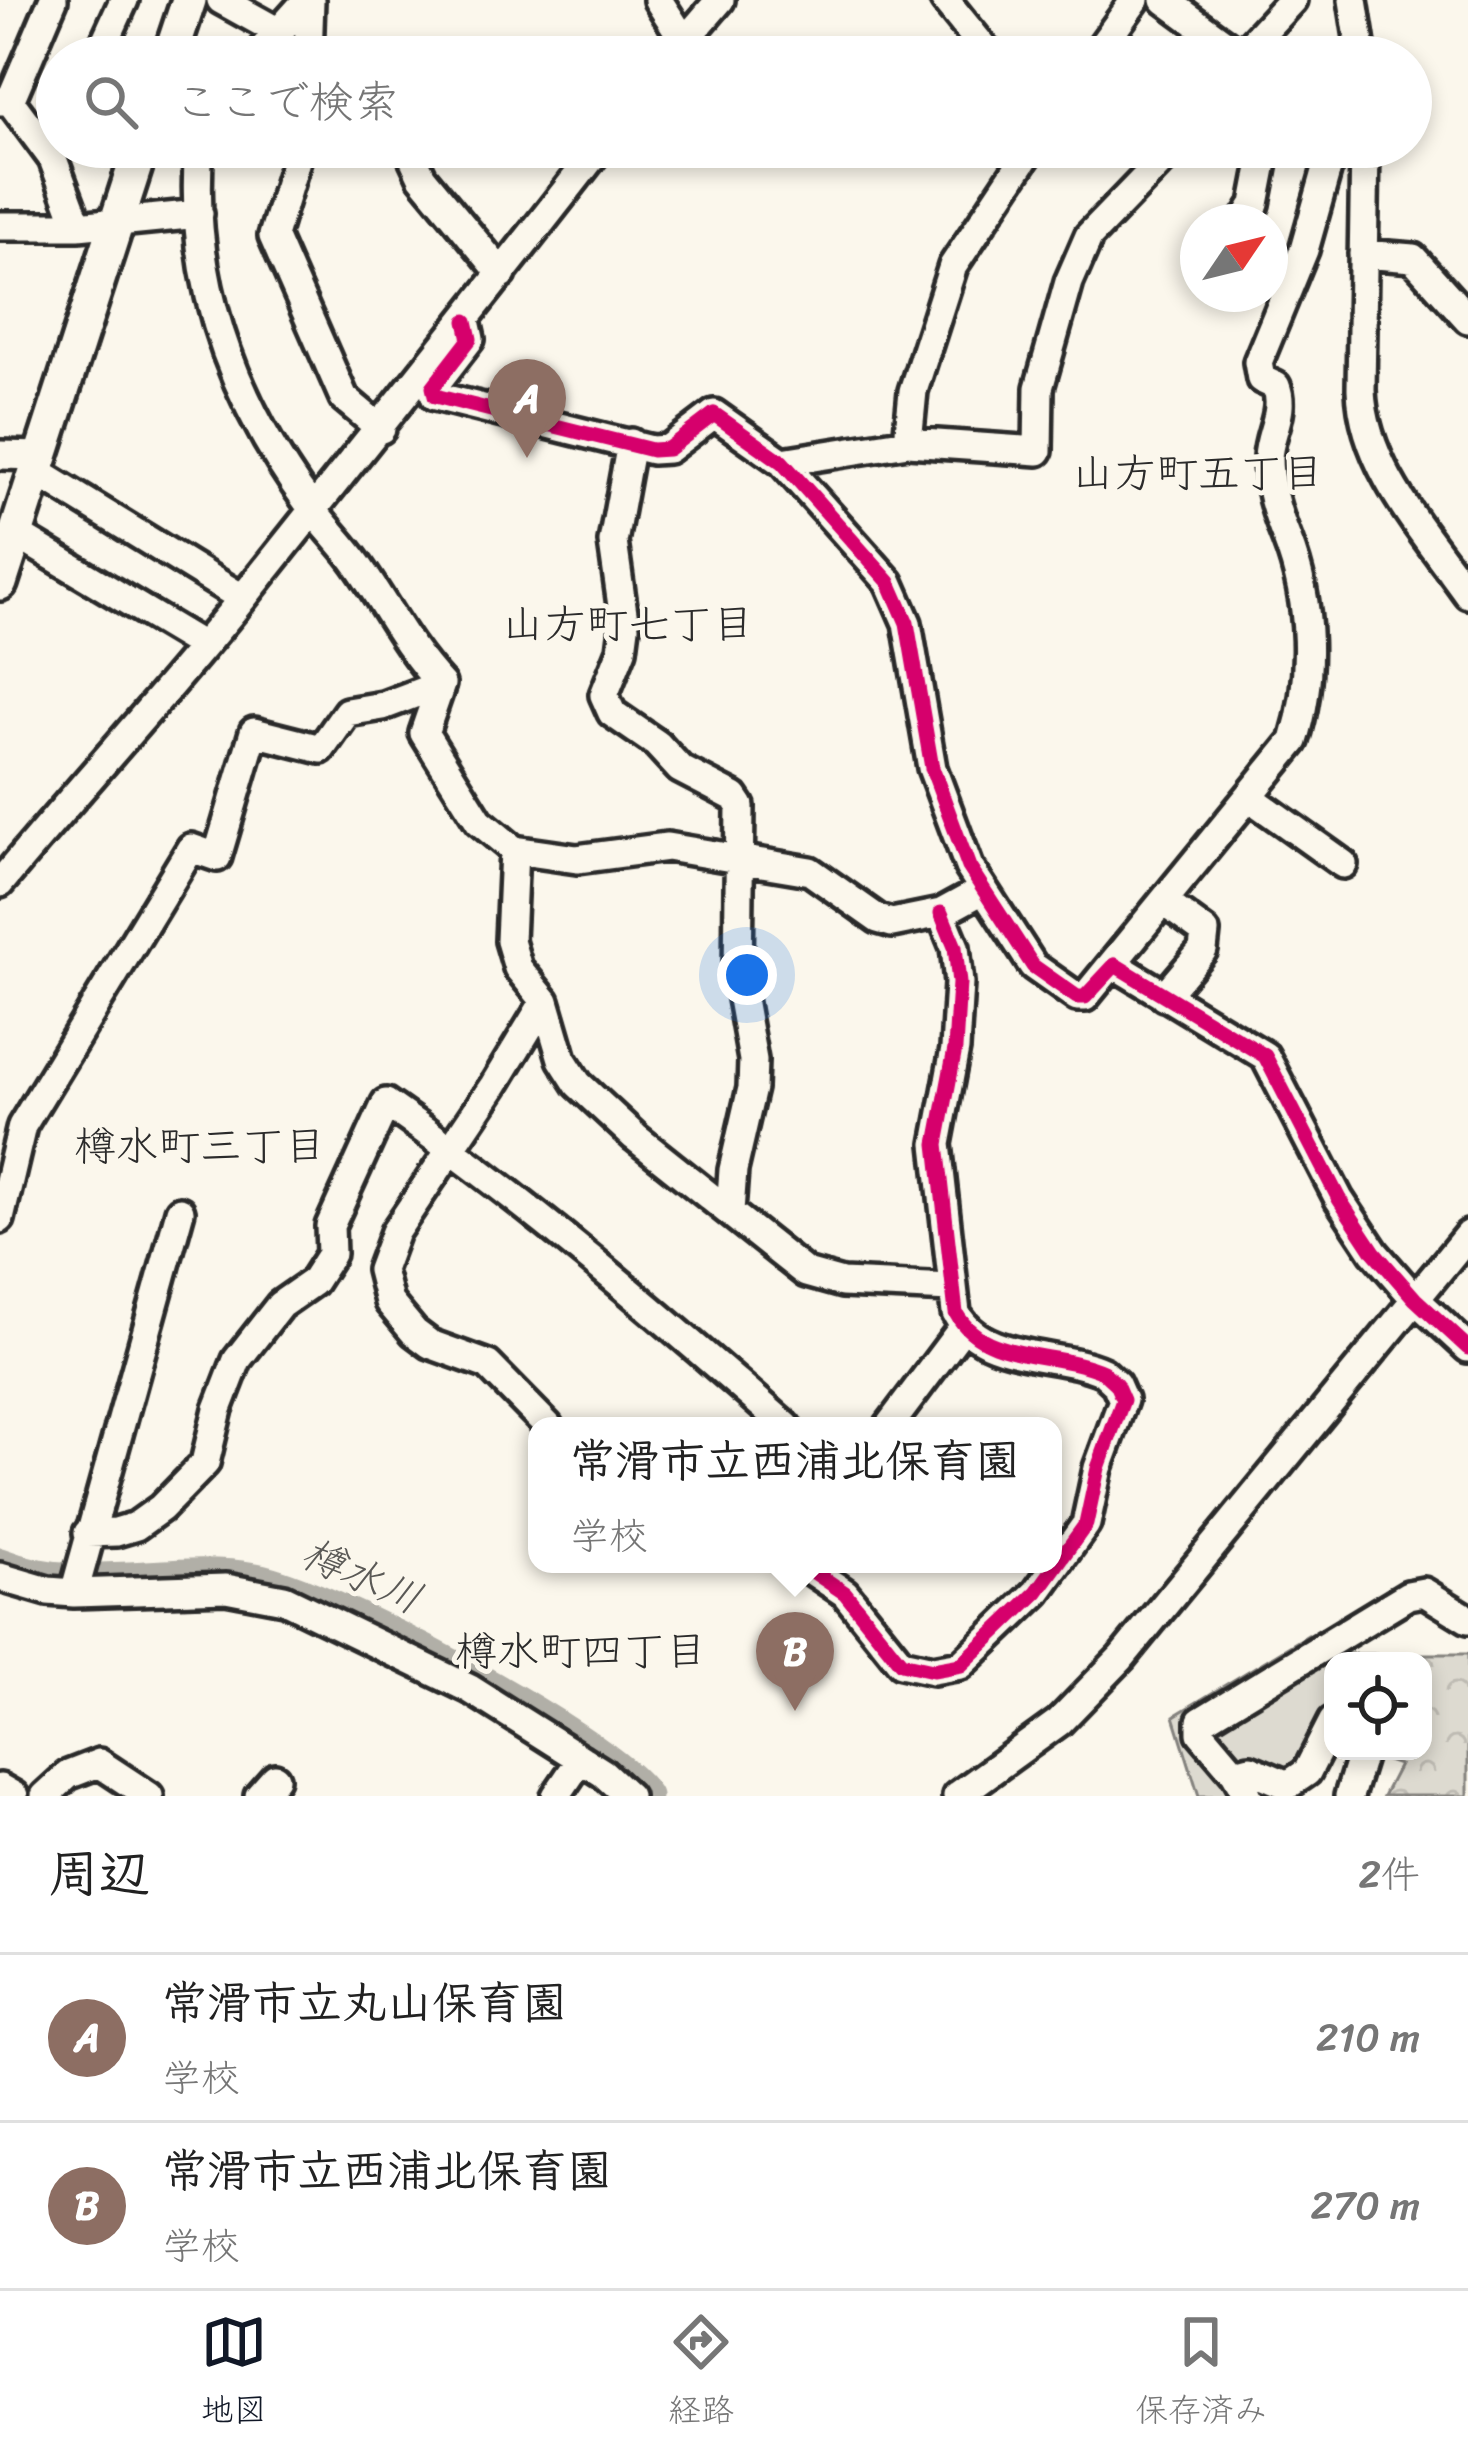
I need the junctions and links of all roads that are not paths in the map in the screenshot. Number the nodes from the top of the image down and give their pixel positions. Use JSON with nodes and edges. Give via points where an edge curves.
{"nodes":[{"id":1,"x":53,"y":0,"type":"edge"},
{"id":2,"x":124,"y":0,"type":"edge"},
{"id":3,"x":189,"y":0,"type":"edge"},
{"id":4,"x":220,"y":0,"type":"edge"},
{"id":5,"x":309,"y":0,"type":"edge"},
{"id":6,"x":658,"y":0,"type":"edge"},
{"id":7,"x":720,"y":0,"type":"edge"},
{"id":8,"x":945,"y":0,"type":"edge"},
{"id":9,"x":1136,"y":0,"type":"edge"},
{"id":10,"x":1165,"y":0,"type":"edge"},
{"id":11,"x":1292,"y":0,"type":"edge"},
{"id":12,"x":1353,"y":0,"type":"edge"},
{"id":13,"x":279,"y":32,"type":"junction"},
{"id":14,"x":108,"y":36,"type":"edge"},
{"id":15,"x":177,"y":36,"type":"edge"},
{"id":16,"x":275,"y":36,"type":"edge"},
{"id":17,"x":308,"y":36,"type":"edge"},
{"id":18,"x":673,"y":36,"type":"edge"},
{"id":19,"x":689,"y":36,"type":"edge"},
{"id":20,"x":974,"y":36,"type":"edge"},
{"id":21,"x":1109,"y":36,"type":"edge"},
{"id":22,"x":1214,"y":36,"type":"edge"},
{"id":23,"x":1259,"y":36,"type":"edge"},
{"id":24,"x":1359,"y":36,"type":"edge"},
{"id":25,"x":5,"y":101,"type":"edge"},
{"id":26,"x":36,"y":133,"type":"edge"},
{"id":27,"x":61,"y":168,"type":"edge"},
{"id":28,"x":134,"y":168,"type":"edge"},
{"id":29,"x":200,"y":168,"type":"edge"},
{"id":30,"x":294,"y":168,"type":"edge"},
{"id":31,"x":418,"y":168,"type":"edge"},
{"id":32,"x":584,"y":168,"type":"edge"},
{"id":33,"x":1017,"y":168,"type":"edge"},
{"id":34,"x":1153,"y":168,"type":"edge"},
{"id":35,"x":1262,"y":168,"type":"edge"},
{"id":36,"x":1327,"y":168,"type":"edge"},
{"id":37,"x":1365,"y":168,"type":"edge"},
{"id":38,"x":1255,"y":204,"type":"edge"},
{"id":39,"x":199,"y":214,"type":"junction"},
{"id":40,"x":116,"y":223,"type":"junction"},
{"id":41,"x":0,"y":226,"type":"edge"},
{"id":42,"x":78,"y":226,"type":"junction"},
{"id":43,"x":1363,"y":254,"type":"junction"},
{"id":44,"x":502,"y":274,"type":"junction"},
{"id":45,"x":1468,"y":320,"type":"edge"},
{"id":46,"x":466,"y":321,"type":"junction"},
{"id":47,"x":381,"y":429,"type":"junction"},
{"id":48,"x":908,"y":442,"type":"junction"},
{"id":49,"x":631,"y":443,"type":"junction"},
{"id":50,"x":0,"y":455,"type":"edge"},
{"id":51,"x":782,"y":462,"type":"junction"},
{"id":52,"x":39,"y":464,"type":"junction"},
{"id":53,"x":311,"y":508,"type":"junction"},
{"id":54,"x":16,"y":534,"type":"junction"},
{"id":55,"x":0,"y":583,"type":"edge"},
{"id":56,"x":1468,"y":594,"type":"edge"},
{"id":57,"x":242,"y":598,"type":"junction"},
{"id":58,"x":203,"y":646,"type":"junction"},
{"id":59,"x":441,"y":684,"type":"junction"},
{"id":60,"x":1249,"y":797,"type":"junction"},
{"id":61,"x":514,"y":850,"type":"junction"},
{"id":62,"x":741,"y":859,"type":"junction"},
{"id":63,"x":1343,"y":864,"type":"dead end"},
{"id":64,"x":0,"y":883,"type":"edge"},
{"id":65,"x":983,"y":890,"type":"junction"},
{"id":66,"x":1164,"y":902,"type":"junction"},
{"id":67,"x":940,"y":913,"type":"junction"},
{"id":68,"x":1115,"y":964,"type":"junction"},
{"id":69,"x":1165,"y":996,"type":"junction"},
{"id":70,"x":545,"y":1001,"type":"junction"},
{"id":71,"x":450,"y":1147,"type":"junction"},
{"id":72,"x":180,"y":1211,"type":"dead end"},
{"id":73,"x":730,"y":1211,"type":"junction"},
{"id":74,"x":0,"y":1220,"type":"edge"},
{"id":75,"x":1468,"y":1235,"type":"edge"},
{"id":76,"x":950,"y":1288,"type":"junction"},
{"id":77,"x":1414,"y":1299,"type":"junction"},
{"id":78,"x":964,"y":1326,"type":"junction"},
{"id":79,"x":1468,"y":1348,"type":"edge"},
{"id":80,"x":539,"y":1417,"type":"edge"},
{"id":81,"x":776,"y":1417,"type":"edge"},
{"id":82,"x":896,"y":1417,"type":"edge"},
{"id":83,"x":88,"y":1533,"type":"junction"},
{"id":84,"x":1062,"y":1560,"type":"edge"},
{"id":85,"x":814,"y":1573,"type":"edge"},
{"id":86,"x":1052,"y":1573,"type":"edge"},
{"id":87,"x":0,"y":1577,"type":"edge"},
{"id":88,"x":76,"y":1584,"type":"junction"},
{"id":89,"x":1468,"y":1619,"type":"edge"},
{"id":90,"x":1324,"y":1739,"type":"edge"},
{"id":91,"x":581,"y":1759,"type":"junction"},
{"id":92,"x":1360,"y":1760,"type":"edge"},
{"id":93,"x":1242,"y":1784,"type":"edge"},
{"id":94,"x":0,"y":1788,"type":"edge"},
{"id":95,"x":14,"y":1796,"type":"edge"},
{"id":96,"x":45,"y":1796,"type":"edge"},
{"id":97,"x":149,"y":1796,"type":"edge"},
{"id":98,"x":556,"y":1796,"type":"edge"},
{"id":99,"x":628,"y":1796,"type":"edge"},
{"id":100,"x":957,"y":1796,"type":"edge"},
{"id":101,"x":1266,"y":1796,"type":"edge"},
{"id":102,"x":1349,"y":1796,"type":"edge"}],
"edges":[{"from":1,"to":25,"type":"street"},
{"from":2,"to":14,"type":"street"},
{"from":3,"to":15,"type":"main road"},
{"from":4,"to":13,"type":"street"},
{"from":5,"to":13,"type":"street"},
{"from":5,"to":17,"type":"street"},
{"from":6,"to":18,"type":"street"},
{"from":7,"to":19,"type":"street"},
{"from":8,"to":20,"type":"street"},
{"from":9,"to":21,"type":"street"},
{"from":10,"to":22,"type":"street"},
{"from":11,"to":23,"type":"street"},
{"from":12,"to":24,"type":"street"},
{"from":13,"to":16,"type":"street"},
{"from":25,"to":26,"type":"street"},
{"from":27,"to":42,"type":"street"},
{"from":28,"to":40,"type":"main road"},
{"from":29,"to":39,"type":"street"},
{"from":30,"to":47,"type":"street","via":[[273,236],[344,398]]},
{"from":31,"to":44,"type":"street"},
{"from":32,"to":44,"type":"street"},
{"from":33,"to":48,"type":"street","via":[[952,266],[913,391]]},
{"from":34,"to":48,"type":"street","via":[[1113,207],[1069,282],[1039,388],[1038,451]]},
{"from":35,"to":38,"type":"street"},
{"from":36,"to":60,"type":"street","via":[[1258,362],[1261,379],[1281,399],[1268,457],[1304,613],[1307,699],[1294,741]]},
{"from":37,"to":43,"type":"street"},
{"from":39,"to":40,"type":"street"},
{"from":39,"to":53,"type":"street","via":[[209,301],[237,385]]},
{"from":40,"to":42,"type":"street"},
{"from":40,"to":52,"type":"main road"},
{"from":41,"to":42,"type":"street"},
{"from":43,"to":45,"type":"street","via":[[1413,258]]},
{"from":43,"to":56,"type":"street","via":[[1369,434],[1397,493]]},
{"from":44,"to":46,"type":"street"},
{"from":46,"to":47,"type":"street"},
{"from":46,"to":49,"type":"street","via":[[470,339],[433,387],[435,396]]},
{"from":47,"to":53,"type":"street"},
{"from":48,"to":51,"type":"street"},
{"from":49,"to":51,"type":"street","via":[[668,449],[714,414]]},
{"from":49,"to":62,"type":"street","via":[[614,542],[626,627],[604,695],[612,713],[680,770],[734,797]]},
{"from":50,"to":52,"type":"street"},
{"from":51,"to":65,"type":"street","via":[[897,598],[932,768]]},
{"from":52,"to":54,"type":"main road"},
{"from":52,"to":57,"type":"street"},
{"from":53,"to":57,"type":"street"},
{"from":53,"to":59,"type":"street"},
{"from":54,"to":55,"type":"main road"},
{"from":54,"to":58,"type":"street"},
{"from":57,"to":58,"type":"street"},
{"from":58,"to":64,"type":"street"},
{"from":59,"to":61,"type":"street","via":[[424,733],[479,821]]},
{"from":59,"to":74,"type":"street","via":[[347,712],[321,749],[254,732],[217,857],[191,848],[22,1126]]},
{"from":60,"to":63,"type":"street"},
{"from":60,"to":66,"type":"street"},
{"from":61,"to":62,"type":"street","via":[[577,859],[667,847]]},
{"from":61,"to":70,"type":"street","via":[[510,941],[518,968]]},
{"from":62,"to":67,"type":"street","via":[[811,871],[892,923]]},
{"from":62,"to":73,"type":"street","via":[[738,976],[753,1060]]},
{"from":65,"to":67,"type":"street"},
{"from":65,"to":68,"type":"street","via":[[1033,966],[1077,997]]},
{"from":66,"to":68,"type":"street"},
{"from":66,"to":69,"type":"street","via":[[1205,932],[1203,950]]},
{"from":67,"to":76,"type":"street","via":[[959,983],[938,1144]]},
{"from":68,"to":69,"type":"street"},
{"from":69,"to":77,"type":"street","via":[[1264,1056],[1340,1199]]},
{"from":70,"to":71,"type":"street"},
{"from":70,"to":73,"type":"street","via":[[578,1084]]},
{"from":71,"to":80,"type":"street","via":[[385,1252],[384,1293],[414,1332],[488,1365]]},
{"from":71,"to":81,"type":"street"},
{"from":71,"to":83,"type":"street","via":[[386,1103],[330,1226],[331,1253],[237,1360],[205,1463],[136,1526]]},
{"from":72,"to":83,"type":"street"},
{"from":73,"to":76,"type":"street","via":[[806,1273]]},
{"from":75,"to":77,"type":"street"},
{"from":76,"to":78,"type":"street"},
{"from":77,"to":79,"type":"street"},
{"from":77,"to":100,"type":"street","via":[[1121,1658],[1059,1722]]},
{"from":78,"to":82,"type":"street"},
{"from":78,"to":84,"type":"street","via":[[1003,1347],[1092,1366],[1122,1394],[1090,1514]]},
{"from":83,"to":88,"type":"street"},
{"from":85,"to":86,"type":"street","via":[[852,1601],[897,1660],[947,1670],[992,1637]]},
{"from":87,"to":88,"type":"street","via":[[26,1586]]},
{"from":88,"to":91,"type":"street","via":[[226,1588],[284,1599],[470,1689]]},
{"from":89,"to":93,"type":"street","via":[[1424,1592],[1408,1595],[1201,1721],[1201,1733]]},
{"from":90,"to":93,"type":"street","via":[[1307,1772],[1288,1785],[1250,1769]]},
{"from":91,"to":98,"type":"street"},
{"from":91,"to":99,"type":"street"},
{"from":92,"to":102,"type":"street"},
{"from":93,"to":101,"type":"street"},
{"from":94,"to":95,"type":"street"},
{"from":96,"to":97,"type":"street","via":[[99,1763]]}]}
